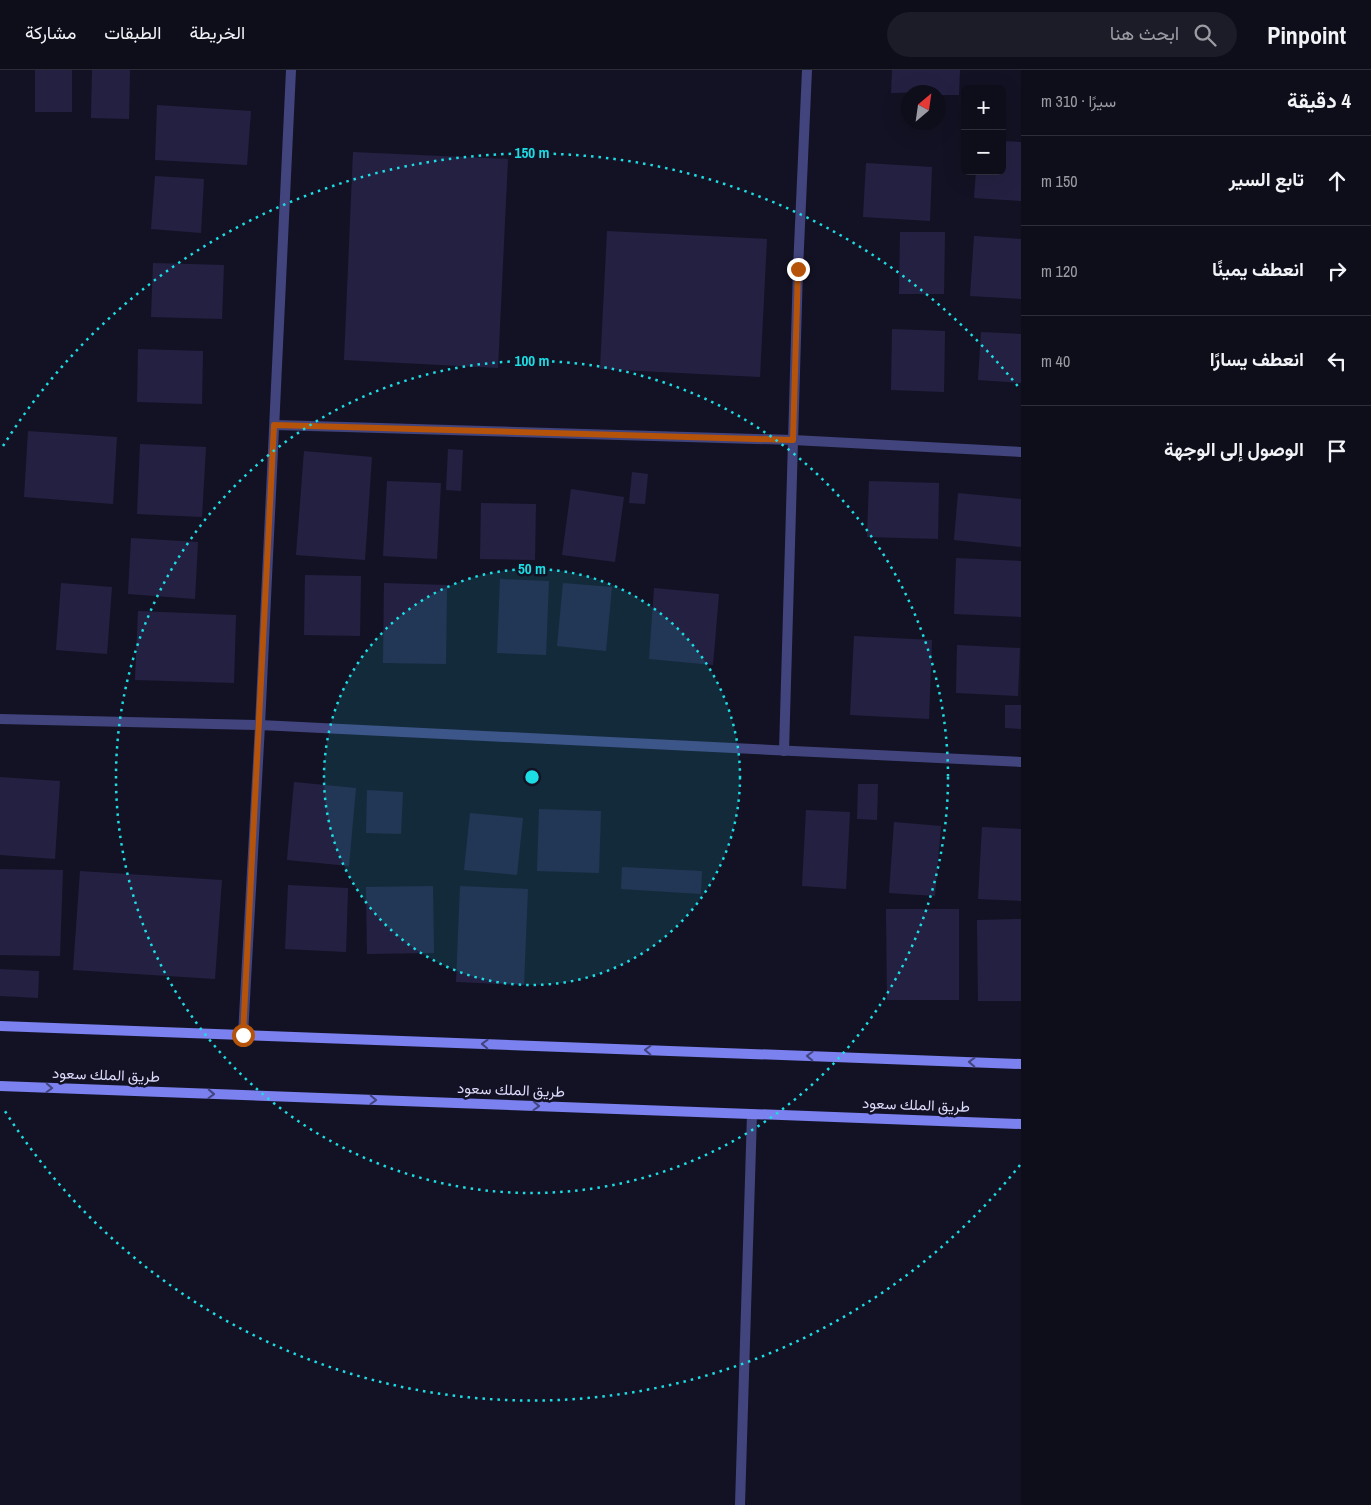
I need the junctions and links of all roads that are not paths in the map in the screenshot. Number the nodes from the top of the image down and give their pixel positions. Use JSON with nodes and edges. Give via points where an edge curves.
{"nodes":[{"id":1,"x":291,"y":70,"type":"edge"},
{"id":2,"x":808,"y":70,"type":"edge"},
{"id":3,"x":274,"y":425,"type":"junction"},
{"id":4,"x":793,"y":440,"type":"junction"},
{"id":5,"x":1021,"y":452,"type":"edge"},
{"id":6,"x":0,"y":719,"type":"edge"},
{"id":7,"x":260,"y":725,"type":"junction"},
{"id":8,"x":784,"y":751,"type":"junction"},
{"id":9,"x":1021,"y":762,"type":"edge"},
{"id":10,"x":0,"y":1026,"type":"edge"},
{"id":11,"x":243,"y":1035,"type":"junction"},
{"id":12,"x":1021,"y":1064,"type":"edge"},
{"id":13,"x":0,"y":1086,"type":"edge"},
{"id":14,"x":752,"y":1114,"type":"junction"},
{"id":15,"x":1021,"y":1124,"type":"edge"},
{"id":16,"x":740,"y":1505,"type":"edge"}],
"edges":[{"from":1,"to":3,"type":"street"},
{"from":2,"to":4,"type":"street"},
{"from":3,"to":4,"type":"street"},
{"from":3,"to":7,"type":"street"},
{"from":4,"to":5,"type":"street"},
{"from":4,"to":8,"type":"street"},
{"from":6,"to":7,"type":"street"},
{"from":7,"to":8,"type":"street"},
{"from":7,"to":11,"type":"street"},
{"from":8,"to":9,"type":"street"},
{"from":10,"to":11,"type":"main road"},
{"from":12,"to":11,"type":"main road","one_way":true},
{"from":13,"to":14,"type":"main road","name":"طريق الملك سعود","one_way":true},
{"from":14,"to":15,"type":"main road","name":"طريق الملك سعود"},
{"from":14,"to":16,"type":"street"}]}
